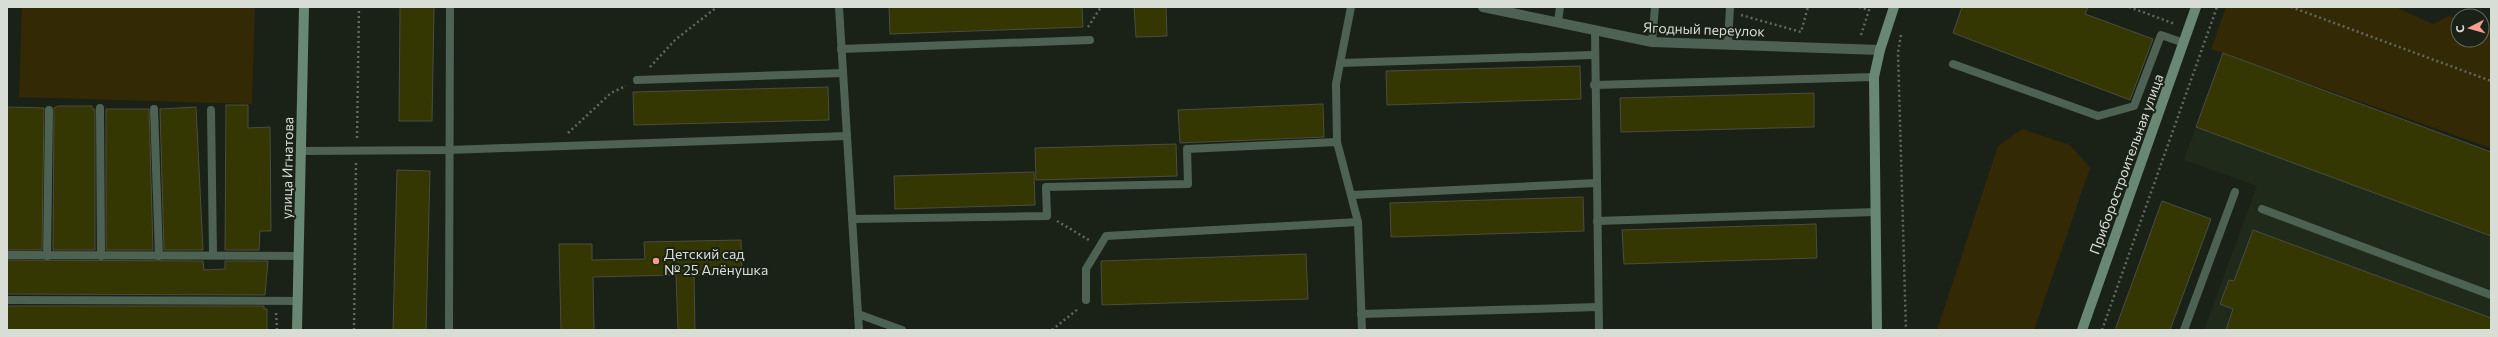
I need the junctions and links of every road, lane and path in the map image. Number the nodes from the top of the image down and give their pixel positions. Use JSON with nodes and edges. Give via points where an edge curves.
{"nodes":[{"id":1,"x":304,"y":7,"type":"edge"},
{"id":2,"x":359,"y":7,"type":"edge"},
{"id":3,"x":450,"y":7,"type":"edge"},
{"id":4,"x":717,"y":7,"type":"edge"},
{"id":5,"x":839,"y":7,"type":"edge"},
{"id":6,"x":1102,"y":7,"type":"edge"},
{"id":7,"x":1351,"y":7,"type":"edge"},
{"id":8,"x":1483,"y":7,"type":"edge"},
{"id":9,"x":1560,"y":7,"type":"edge"},
{"id":10,"x":1655,"y":7,"type":"edge"},
{"id":11,"x":1808,"y":7,"type":"edge"},
{"id":12,"x":1859,"y":7,"type":"edge"},
{"id":13,"x":1894,"y":7,"type":"edge"},
{"id":14,"x":2129,"y":7,"type":"edge"},
{"id":15,"x":2196,"y":7,"type":"edge"},
{"id":16,"x":2216,"y":7,"type":"edge"},
{"id":17,"x":2291,"y":7,"type":"edge"},
{"id":18,"x":1730,"y":10,"type":"edge"},
{"id":19,"x":1869,"y":10,"type":"dead end"},
{"id":20,"x":2178,"y":18,"type":"dead end"},
{"id":21,"x":1558,"y":22,"type":"junction"},
{"id":22,"x":1902,"y":30,"type":"dead end"},
{"id":23,"x":1595,"y":31,"type":"junction"},
{"id":24,"x":1090,"y":40,"type":"dead end"},
{"id":25,"x":1076,"y":41,"type":"junction"},
{"id":26,"x":1652,"y":42,"type":"junction"},
{"id":27,"x":2184,"y":43,"type":"junction"},
{"id":28,"x":1728,"y":44,"type":"junction"},
{"id":29,"x":841,"y":49,"type":"junction"},
{"id":30,"x":1880,"y":50,"type":"junction"},
{"id":31,"x":1593,"y":56,"type":"junction"},
{"id":32,"x":1340,"y":63,"type":"junction"},
{"id":33,"x":1953,"y":64,"type":"dead end"},
{"id":34,"x":843,"y":73,"type":"junction"},
{"id":35,"x":1874,"y":77,"type":"junction"},
{"id":36,"x":637,"y":80,"type":"junction"},
{"id":37,"x":2491,"y":81,"type":"edge"},
{"id":38,"x":1594,"y":85,"type":"junction"},
{"id":39,"x":100,"y":108,"type":"dead end"},
{"id":40,"x":154,"y":109,"type":"dead end"},
{"id":41,"x":49,"y":110,"type":"dead end"},
{"id":42,"x":211,"y":110,"type":"dead end"},
{"id":43,"x":847,"y":136,"type":"junction"},
{"id":44,"x":1336,"y":142,"type":"junction"},
{"id":45,"x":555,"y":146,"type":"junction"},
{"id":46,"x":449,"y":150,"type":"junction"},
{"id":47,"x":301,"y":151,"type":"junction"},
{"id":48,"x":356,"y":151,"type":"junction"},
{"id":49,"x":1596,"y":183,"type":"junction"},
{"id":50,"x":2235,"y":192,"type":"dead end"},
{"id":51,"x":1352,"y":195,"type":"junction"},
{"id":52,"x":2262,"y":209,"type":"dead end"},
{"id":53,"x":1875,"y":212,"type":"junction"},
{"id":54,"x":1047,"y":216,"type":"junction"},
{"id":55,"x":852,"y":219,"type":"junction"},
{"id":56,"x":1597,"y":221,"type":"junction"},
{"id":57,"x":1358,"y":222,"type":"junction"},
{"id":58,"x":1100,"y":246,"type":"junction"},
{"id":59,"x":7,"y":255,"type":"edge"},
{"id":60,"x":213,"y":255,"type":"junction"},
{"id":61,"x":47,"y":256,"type":"junction"},
{"id":62,"x":101,"y":256,"type":"junction"},
{"id":63,"x":159,"y":256,"type":"junction"},
{"id":64,"x":298,"y":256,"type":"junction"},
{"id":65,"x":2491,"y":295,"type":"edge"},
{"id":66,"x":7,"y":300,"type":"edge"},
{"id":67,"x":1086,"y":300,"type":"joint"},
{"id":68,"x":298,"y":301,"type":"junction"},
{"id":69,"x":276,"y":302,"type":"junction"},
{"id":70,"x":1598,"y":307,"type":"junction"},
{"id":71,"x":858,"y":314,"type":"junction"},
{"id":72,"x":1362,"y":314,"type":"junction"},
{"id":73,"x":276,"y":330,"type":"edge"},
{"id":74,"x":297,"y":330,"type":"edge"},
{"id":75,"x":354,"y":330,"type":"edge"},
{"id":76,"x":449,"y":330,"type":"edge"},
{"id":77,"x":859,"y":330,"type":"edge"},
{"id":78,"x":902,"y":330,"type":"edge"},
{"id":79,"x":1052,"y":330,"type":"edge"},
{"id":80,"x":1362,"y":330,"type":"edge"},
{"id":81,"x":1599,"y":330,"type":"edge"},
{"id":82,"x":1877,"y":330,"type":"edge"},
{"id":83,"x":1906,"y":330,"type":"edge"},
{"id":84,"x":2082,"y":330,"type":"edge"},
{"id":85,"x":2102,"y":330,"type":"edge"},
{"id":86,"x":2184,"y":330,"type":"edge"}],
"edges":[{"from":1,"to":47,"type":"main road","name":"улица Игнатова"},
{"from":2,"to":48,"type":"path"},
{"from":3,"to":46,"type":"lane"},
{"from":4,"to":36,"type":"path","via":[[675,40]]},
{"from":5,"to":29,"type":"lane"},
{"from":6,"to":25,"type":"path"},
{"from":7,"to":32,"type":"lane"},
{"from":8,"to":21,"type":"street","name":"Ягодный переулок"},
{"from":9,"to":21,"type":"lane"},
{"from":10,"to":26,"type":"lane"},
{"from":11,"to":18,"type":"path","via":[[1801,32]]},
{"from":12,"to":19,"type":"path"},
{"from":13,"to":30,"type":"main road"},
{"from":14,"to":20,"type":"path","via":[[2175,24]]},
{"from":15,"to":27,"type":"main road","name":"Приборостроительная улица"},
{"from":16,"to":85,"type":"path"},
{"from":17,"to":37,"type":"path"},
{"from":18,"to":28,"type":"lane"},
{"from":21,"to":23,"type":"street","name":"Ягодный переулок"},
{"from":22,"to":83,"type":"path","via":[[1898,52]]},
{"from":23,"to":26,"type":"street","name":"Ягодный переулок"},
{"from":23,"to":31,"type":"lane"},
{"from":24,"to":25,"type":"lane"},
{"from":25,"to":29,"type":"lane"},
{"from":26,"to":28,"type":"street","name":"Ягодный переулок"},
{"from":27,"to":33,"type":"lane","via":[[2161,35],[2134,106],[2098,116]]},
{"from":27,"to":84,"type":"main road","name":"Приборостроительная улица"},
{"from":28,"to":30,"type":"street","name":"Ягодный переулок"},
{"from":29,"to":34,"type":"lane"},
{"from":30,"to":35,"type":"main road"},
{"from":31,"to":32,"type":"lane"},
{"from":31,"to":38,"type":"lane"},
{"from":32,"to":44,"type":"lane","via":[[1336,84]]},
{"from":34,"to":36,"type":"lane"},
{"from":34,"to":43,"type":"lane"},
{"from":35,"to":38,"type":"lane"},
{"from":35,"to":53,"type":"main road"},
{"from":36,"to":45,"type":"path","via":[[611,93]]},
{"from":38,"to":49,"type":"lane"},
{"from":39,"to":62,"type":"lane"},
{"from":40,"to":63,"type":"lane"},
{"from":41,"to":61,"type":"lane"},
{"from":42,"to":60,"type":"lane"},
{"from":43,"to":45,"type":"lane"},
{"from":43,"to":55,"type":"lane"},
{"from":44,"to":51,"type":"lane"},
{"from":44,"to":54,"type":"lane","via":[[1187,149],[1188,184],[1046,187]]},
{"from":45,"to":46,"type":"lane"},
{"from":46,"to":48,"type":"lane"},
{"from":46,"to":76,"type":"lane"},
{"from":47,"to":48,"type":"lane"},
{"from":47,"to":64,"type":"main road","name":"улица Игнатова"},
{"from":48,"to":75,"type":"path"},
{"from":49,"to":51,"type":"lane"},
{"from":49,"to":56,"type":"lane"},
{"from":50,"to":86,"type":"lane"},
{"from":51,"to":57,"type":"lane"},
{"from":52,"to":65,"type":"lane"},
{"from":53,"to":56,"type":"lane"},
{"from":53,"to":82,"type":"main road"},
{"from":54,"to":55,"type":"lane"},
{"from":54,"to":58,"type":"path"},
{"from":55,"to":71,"type":"lane"},
{"from":56,"to":70,"type":"lane"},
{"from":57,"to":58,"type":"lane","via":[[1106,236]]},
{"from":57,"to":72,"type":"lane"},
{"from":58,"to":67,"type":"lane","via":[[1086,269]]},
{"from":59,"to":61,"type":"lane"},
{"from":60,"to":63,"type":"lane"},
{"from":60,"to":64,"type":"lane"},
{"from":61,"to":62,"type":"lane"},
{"from":62,"to":63,"type":"lane"},
{"from":64,"to":68,"type":"main road","name":"улица Игнатова"},
{"from":66,"to":69,"type":"lane"},
{"from":67,"to":79,"type":"path","via":[[1070,317]]},
{"from":68,"to":69,"type":"lane"},
{"from":68,"to":74,"type":"main road","name":"улица Игнатова"},
{"from":69,"to":73,"type":"path"},
{"from":70,"to":72,"type":"lane"},
{"from":70,"to":81,"type":"lane"},
{"from":71,"to":77,"type":"lane"},
{"from":71,"to":78,"type":"lane"},
{"from":72,"to":80,"type":"lane"}]}
